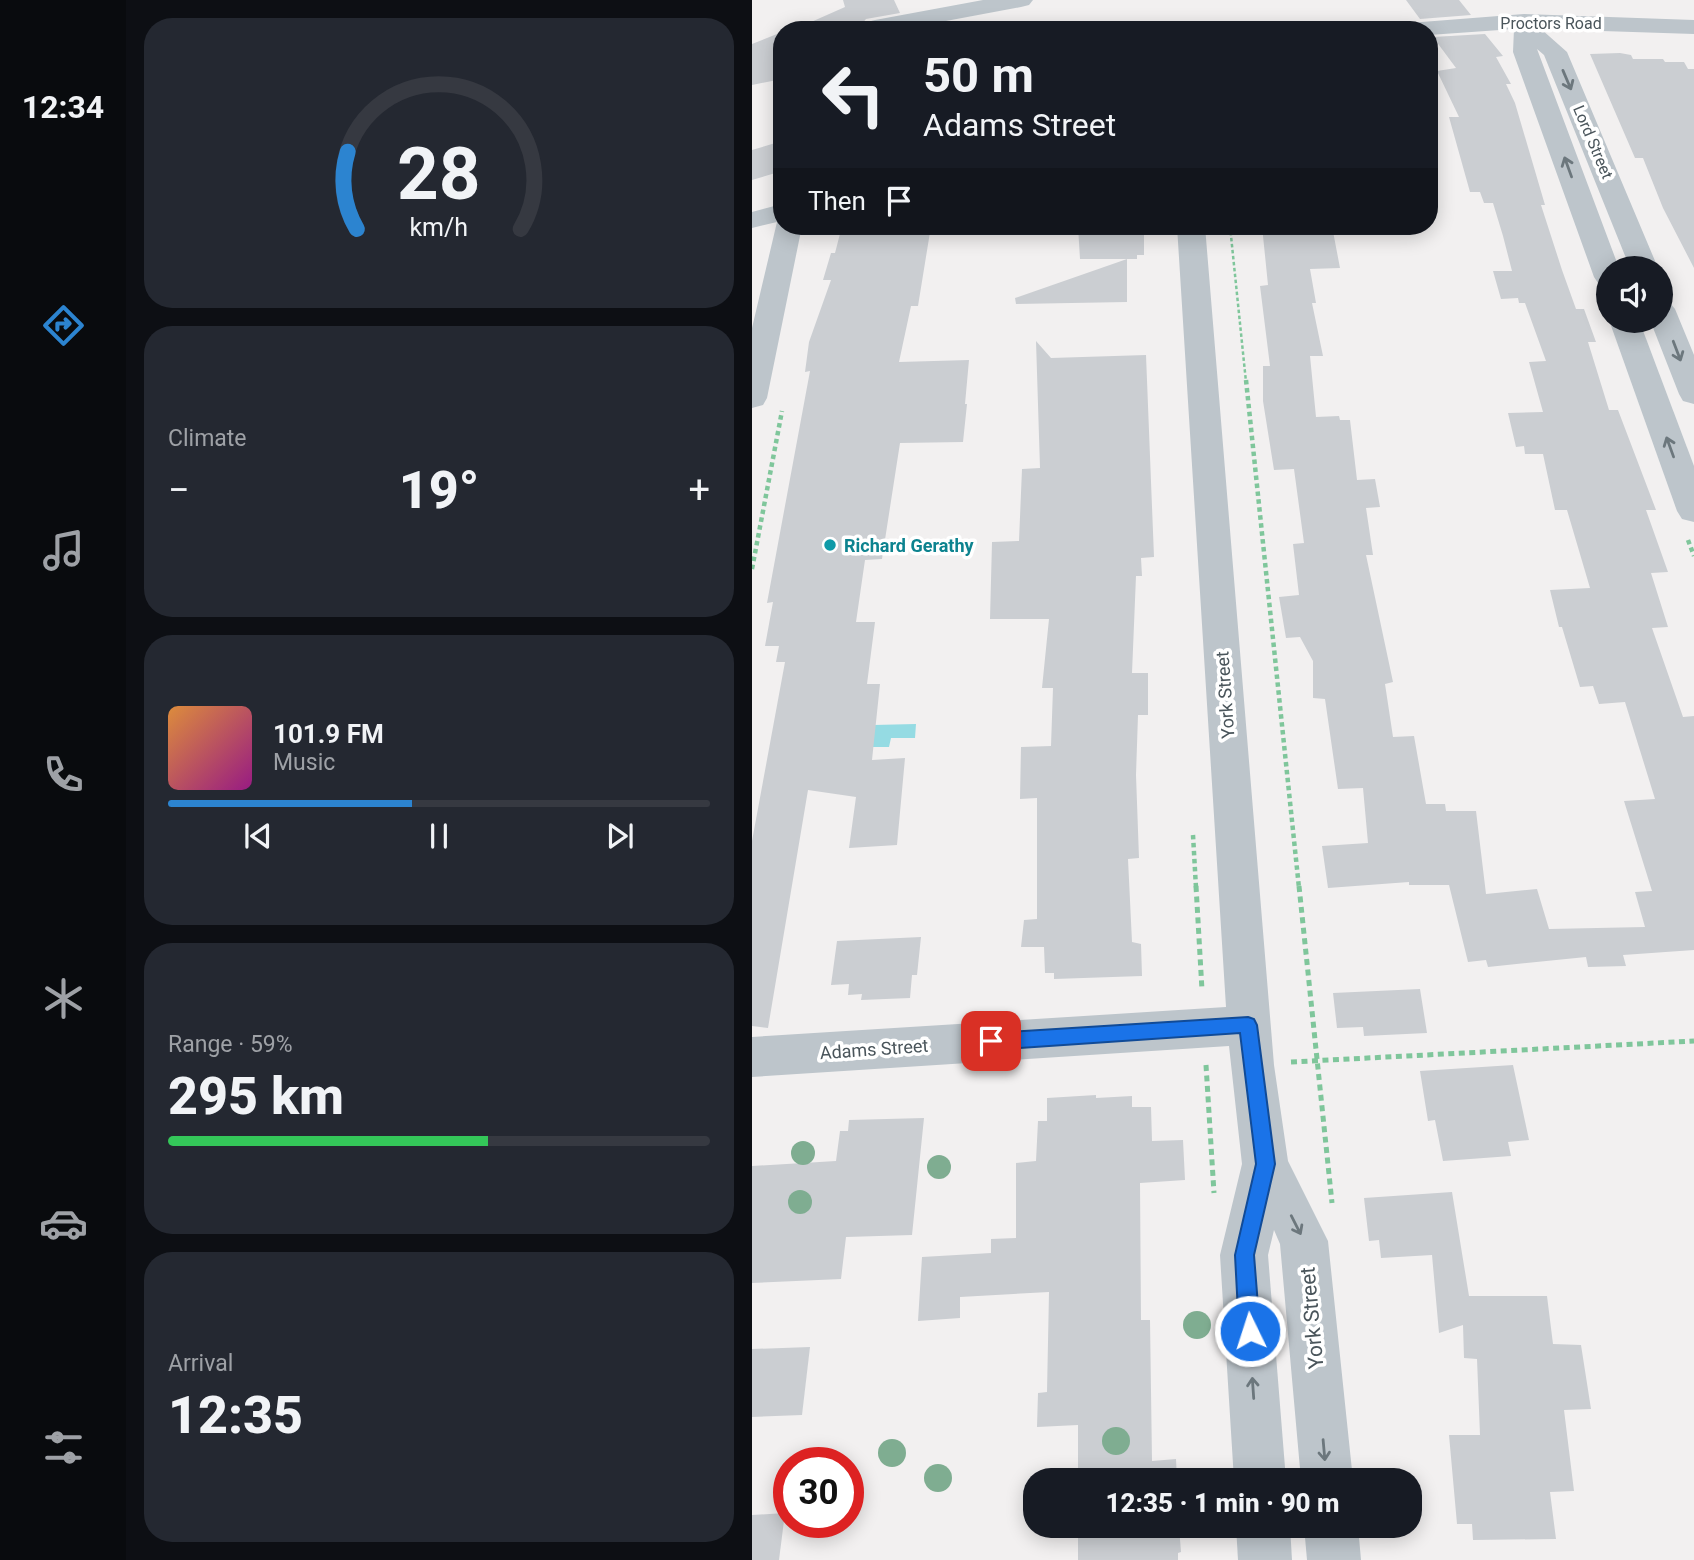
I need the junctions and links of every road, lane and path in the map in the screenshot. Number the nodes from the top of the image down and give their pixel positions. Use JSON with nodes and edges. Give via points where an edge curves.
{"nodes":[{"id":1,"x":1028,"y":7,"type":"edge"},
{"id":2,"x":920,"y":21,"type":"edge"},
{"id":3,"x":1438,"y":23,"type":"edge"},
{"id":4,"x":1525,"y":25,"type":"junction"},
{"id":5,"x":1694,"y":27,"type":"edge"},
{"id":6,"x":1694,"y":33,"type":"edge"},
{"id":7,"x":1615,"y":194,"type":"junction"},
{"id":8,"x":1578,"y":195,"type":"junction"},
{"id":9,"x":773,"y":214,"type":"edge"},
{"id":10,"x":752,"y":220,"type":"edge"},
{"id":11,"x":786,"y":235,"type":"edge"},
{"id":12,"x":1192,"y":235,"type":"edge"},
{"id":13,"x":1231,"y":235,"type":"edge"},
{"id":14,"x":1600,"y":256,"type":"edge"},
{"id":15,"x":1639,"y":256,"type":"edge"},
{"id":16,"x":1629,"y":333,"type":"edge"},
{"id":17,"x":1670,"y":333,"type":"edge"},
{"id":18,"x":1694,"y":394,"type":"edge"},
{"id":19,"x":752,"y":398,"type":"edge"},
{"id":20,"x":1694,"y":511,"type":"edge"},
{"id":21,"x":1248,"y":1025,"type":"junction"},
{"id":22,"x":1694,"y":1041,"type":"edge"},
{"id":23,"x":752,"y":1057,"type":"edge"},
{"id":24,"x":1334,"y":1058,"type":"dead end"},
{"id":25,"x":1265,"y":1164,"type":"junction"},
{"id":26,"x":1333,"y":1209,"type":"dead end"},
{"id":27,"x":1259,"y":1468,"type":"edge"},
{"id":28,"x":1326,"y":1468,"type":"edge"},
{"id":29,"x":1264,"y":1538,"type":"edge"},
{"id":30,"x":1332,"y":1538,"type":"edge"},
{"id":31,"x":1265,"y":1560,"type":"edge"},
{"id":32,"x":1334,"y":1560,"type":"edge"}],
"edges":[{"from":1,"to":2,"type":"street"},
{"from":3,"to":4,"type":"street","name":"Proctors Road"},
{"from":4,"to":5,"type":"street","name":"Proctors Road"},
{"from":4,"to":6,"type":"street","name":"Proctors Road"},
{"from":4,"to":7,"type":"street","name":"Lord Street","one_way":true,"via":[[1555,52]]},
{"from":8,"to":4,"type":"street","name":"Lord Street","one_way":true,"via":[[1525,52]]},
{"from":7,"to":8,"type":"street"},
{"from":7,"to":15,"type":"street","name":"Lord Street"},
{"from":8,"to":14,"type":"street","name":"Lord Street"},
{"from":9,"to":10,"type":"street"},
{"from":11,"to":19,"type":"street"},
{"from":12,"to":21,"type":"street","name":"York Street"},
{"from":13,"to":26,"type":"path"},
{"from":20,"to":16,"type":"street","one_way":true},
{"from":17,"to":18,"type":"street","one_way":true},
{"from":21,"to":23,"type":"street","name":"Adams Street"},
{"from":21,"to":25,"type":"street","name":"York Street"},
{"from":22,"to":24,"type":"path"},
{"from":27,"to":25,"type":"street","name":"York Street","one_way":true,"via":[[1244,1255]]},
{"from":25,"to":28,"type":"street","name":"York Street","one_way":true,"via":[[1304,1241]]},
{"from":29,"to":31,"type":"street"},
{"from":30,"to":32,"type":"street"}]}
